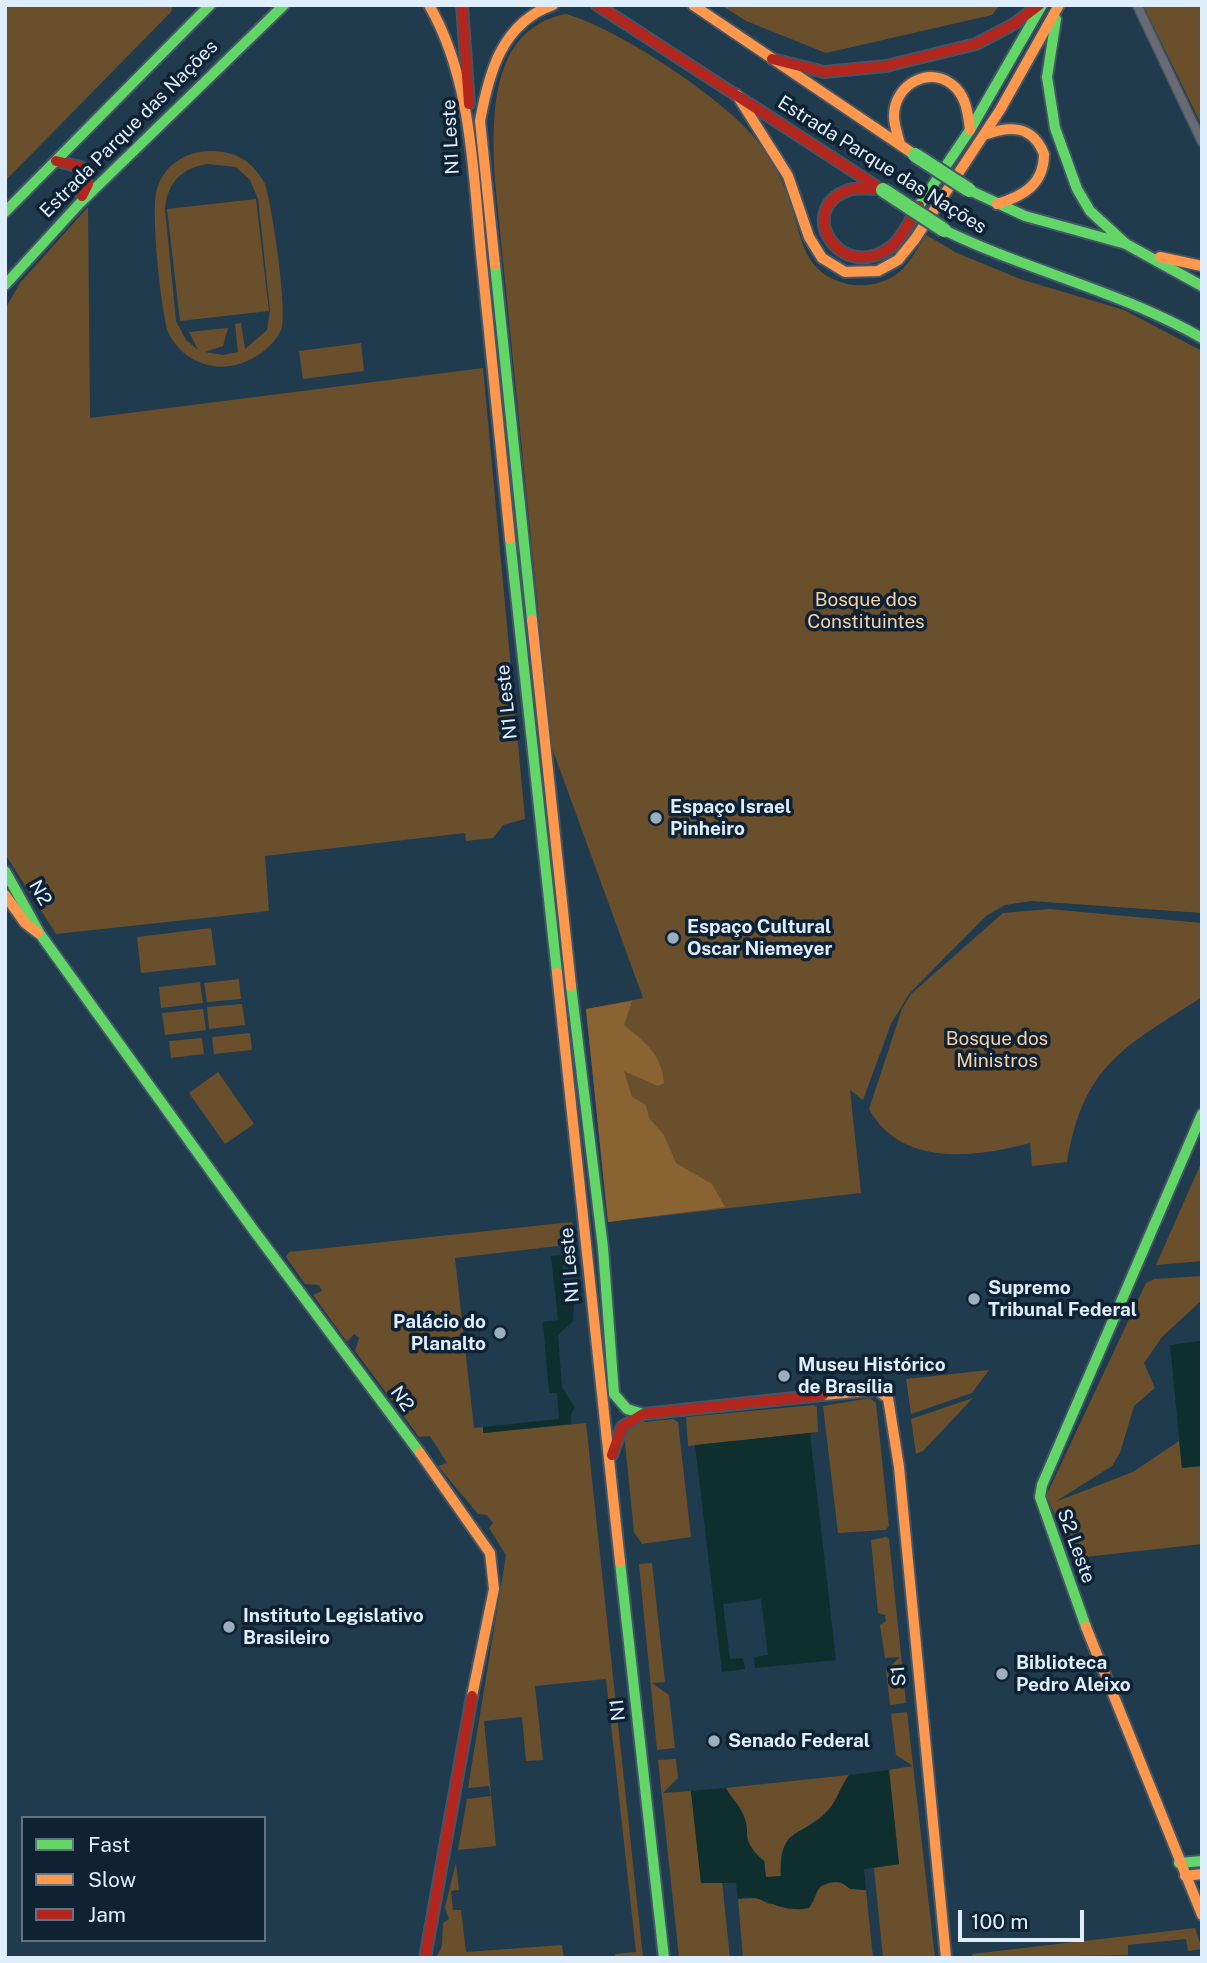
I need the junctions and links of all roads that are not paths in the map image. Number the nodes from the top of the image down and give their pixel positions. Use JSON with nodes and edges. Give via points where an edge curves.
{"nodes":[{"id":1,"x":201,"y":5,"type":"edge"},
{"id":2,"x":210,"y":5,"type":"edge"},
{"id":3,"x":284,"y":5,"type":"edge"},
{"id":4,"x":429,"y":5,"type":"edge"},
{"id":5,"x":462,"y":5,"type":"edge"},
{"id":6,"x":553,"y":5,"type":"edge"},
{"id":7,"x":583,"y":5,"type":"edge"},
{"id":8,"x":693,"y":5,"type":"edge"},
{"id":9,"x":1041,"y":5,"type":"edge"},
{"id":10,"x":1137,"y":5,"type":"edge"},
{"id":11,"x":1059,"y":6,"type":"edge"},
{"id":12,"x":600,"y":8,"type":"edge"},
{"id":13,"x":186,"y":27,"type":"junction"},
{"id":14,"x":772,"y":60,"type":"junction"},
{"id":15,"x":737,"y":95,"type":"junction"},
{"id":16,"x":970,"y":130,"type":"junction"},
{"id":17,"x":986,"y":134,"type":"junction"},
{"id":18,"x":1202,"y":142,"type":"edge"},
{"id":19,"x":900,"y":144,"type":"junction"},
{"id":20,"x":56,"y":161,"type":"junction"},
{"id":21,"x":477,"y":169,"type":"junction"},
{"id":22,"x":882,"y":190,"type":"junction"},
{"id":23,"x":79,"y":204,"type":"junction"},
{"id":24,"x":997,"y":204,"type":"junction"},
{"id":25,"x":5,"y":212,"type":"edge"},
{"id":26,"x":1126,"y":244,"type":"junction"},
{"id":27,"x":1154,"y":257,"type":"junction"},
{"id":28,"x":1202,"y":266,"type":"edge"},
{"id":29,"x":5,"y":285,"type":"edge"},
{"id":30,"x":1202,"y":286,"type":"edge"},
{"id":31,"x":1202,"y":338,"type":"edge"},
{"id":32,"x":5,"y":871,"type":"edge"},
{"id":33,"x":5,"y":895,"type":"edge"},
{"id":34,"x":40,"y":934,"type":"junction"},
{"id":35,"x":1202,"y":1114,"type":"edge"},
{"id":36,"x":643,"y":1414,"type":"junction"},
{"id":37,"x":610,"y":1459,"type":"junction"},
{"id":38,"x":1202,"y":1861,"type":"edge"},
{"id":39,"x":1182,"y":1870,"type":"junction"},
{"id":40,"x":1202,"y":1874,"type":"edge"},
{"id":41,"x":1202,"y":1915,"type":"edge"},
{"id":42,"x":425,"y":1958,"type":"edge"},
{"id":43,"x":664,"y":1958,"type":"edge"},
{"id":44,"x":946,"y":1958,"type":"edge"}],
"edges":[{"from":1,"to":13,"type":"main road"},
{"from":2,"to":13,"type":"main road","name":"Estrada Parque das Nações"},
{"from":3,"to":23,"type":"main road","name":"Estrada Parque das Nações"},
{"from":4,"to":21,"type":"main road","via":[[458,72]]},
{"from":5,"to":21,"type":"main road","name":"N1 Leste"},
{"from":6,"to":21,"type":"main road","via":[[517,24],[494,64],[480,121]]},
{"from":7,"to":12,"type":"main road","name":"Estrada Parque das Nações"},
{"from":8,"to":14,"type":"main road","name":"Estrada Parque das Nações"},
{"from":9,"to":14,"type":"main road","via":[[976,44],[886,66],[824,72]]},
{"from":9,"to":16,"type":"main road"},
{"from":10,"to":18,"type":"street"},
{"from":11,"to":17,"type":"main road"},
{"from":11,"to":26,"type":"main road","via":[[1047,78],[1055,128],[1083,200],[1104,227]]},
{"from":12,"to":15,"type":"main road","name":"Estrada Parque das Nações"},
{"from":13,"to":20,"type":"main road","name":"Estrada Parque das Nações"},
{"from":14,"to":19,"type":"main road","name":"Estrada Parque das Nações"},
{"from":15,"to":17,"type":"main road","via":[[790,180],[815,247],[831,266],[845,272],[876,272],[902,256]]},
{"from":15,"to":22,"type":"main road","name":"Estrada Parque das Nações"},
{"from":16,"to":19,"type":"main road","via":[[967,100],[960,90],[935,77],[921,78],[896,95],[892,118]]},
{"from":16,"to":22,"type":"main road","via":[[893,245],[862,259],[835,249],[822,222],[829,201],[850,188]]},
{"from":17,"to":24,"type":"main road","via":[[1011,124],[1024,128],[1034,135],[1044,156],[1044,167],[1028,191]]},
{"from":19,"to":24,"type":"main road","name":"Estrada Parque das Nações","bridge":true},
{"from":20,"to":23,"type":"main road","via":[[81,167],[86,176],[88,184]]},
{"from":20,"to":25,"type":"main road","name":"Estrada Parque das Nações"},
{"from":21,"to":36,"type":"main road","name":"N1 Leste","via":[[603,1248],[614,1394],[627,1409]]},
{"from":21,"to":37,"type":"main road","name":"N1 Leste","via":[[527,711]]},
{"from":22,"to":31,"type":"main road","name":"Estrada Parque das Nações","bridge":true,"via":[[982,251],[1122,297]]},
{"from":23,"to":29,"type":"main road","name":"Estrada Parque das Nações"},
{"from":24,"to":26,"type":"main road","name":"Estrada Parque das Nações","via":[[1052,225]]},
{"from":26,"to":27,"type":"main road","name":"Estrada Parque das Nações"},
{"from":27,"to":28,"type":"main road","via":[[1173,257]]},
{"from":27,"to":30,"type":"main road","name":"Estrada Parque das Nações"},
{"from":32,"to":34,"type":"main road","name":"N2"},
{"from":33,"to":34,"type":"main road","name":"N2","via":[[25,923]]},
{"from":34,"to":42,"type":"main road","name":"N2","via":[[490,1553],[494,1589]]},
{"from":35,"to":39,"type":"main road","name":"S2 Leste","via":[[1040,1497]]},
{"from":36,"to":37,"type":"main road","via":[[622,1427]]},
{"from":36,"to":44,"type":"main road","name":"S1","via":[[866,1390],[884,1393],[891,1406],[899,1467]]},
{"from":37,"to":43,"type":"main road","name":"N1"},
{"from":38,"to":39,"type":"main road"},
{"from":39,"to":40,"type":"main road"},
{"from":39,"to":41,"type":"main road","name":"S2 Leste"}]}
